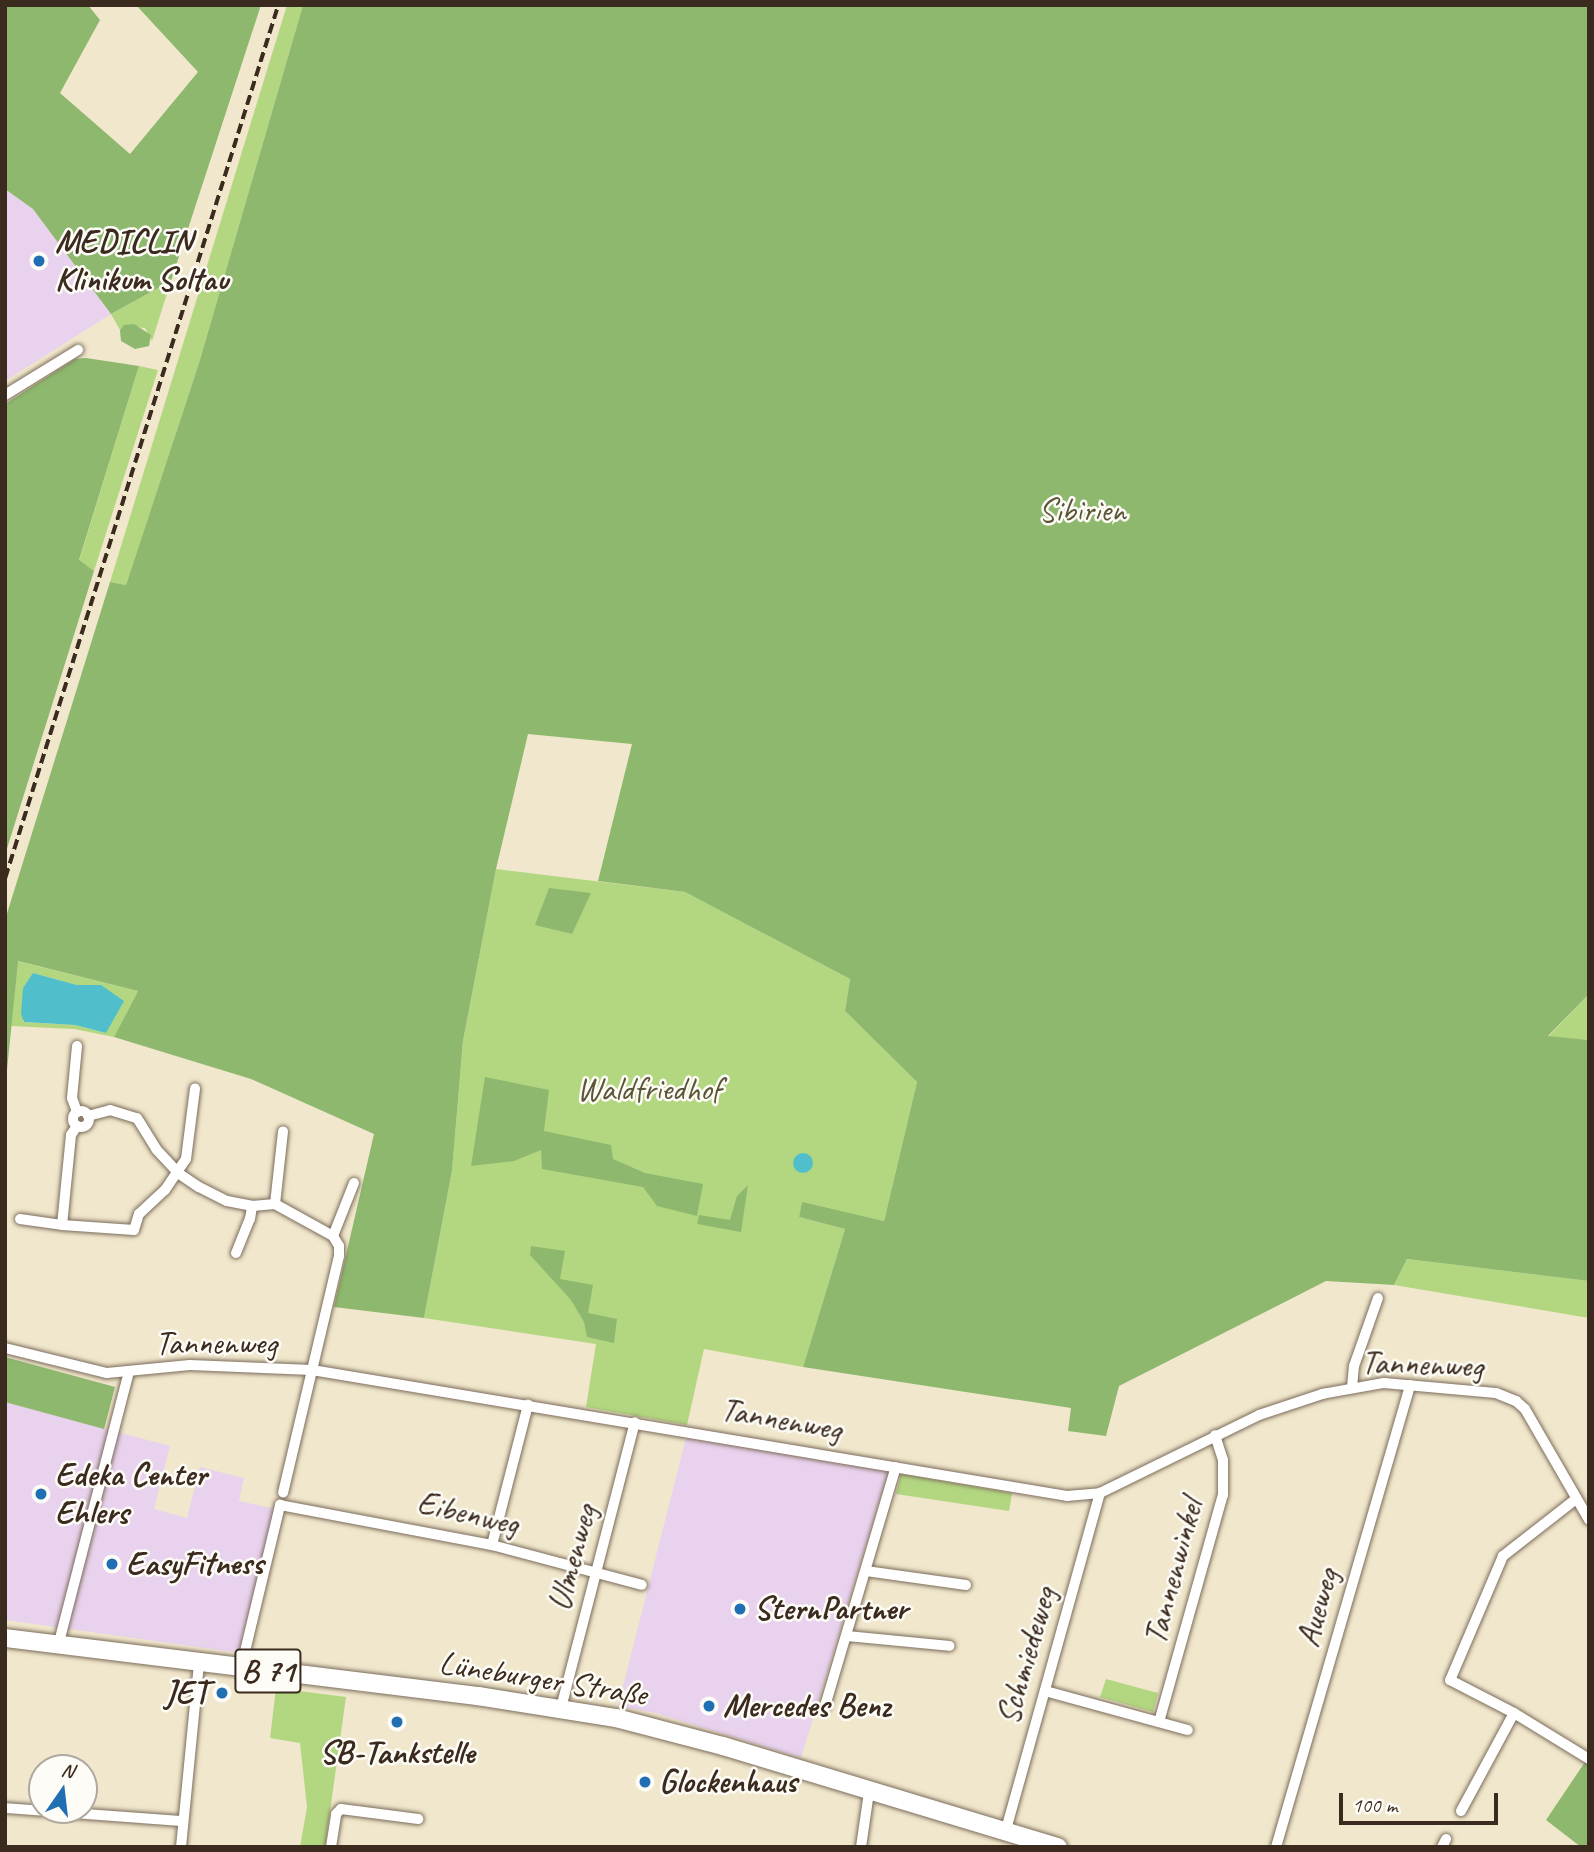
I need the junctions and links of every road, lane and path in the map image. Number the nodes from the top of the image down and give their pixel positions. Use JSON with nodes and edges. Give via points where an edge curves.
{"nodes":[{"id":1,"x":78,"y":350,"type":"dead end"},
{"id":2,"x":5,"y":395,"type":"edge"},
{"id":3,"x":77,"y":1046,"type":"dead end"},
{"id":4,"x":195,"y":1089,"type":"dead end"},
{"id":5,"x":83,"y":1114,"type":"junction"},
{"id":6,"x":283,"y":1131,"type":"dead end"},
{"id":7,"x":178,"y":1173,"type":"junction"},
{"id":8,"x":354,"y":1183,"type":"dead end"},
{"id":9,"x":275,"y":1204,"type":"junction"},
{"id":10,"x":252,"y":1206,"type":"junction"},
{"id":11,"x":20,"y":1219,"type":"dead end"},
{"id":12,"x":62,"y":1225,"type":"junction"},
{"id":13,"x":333,"y":1236,"type":"junction"},
{"id":14,"x":236,"y":1254,"type":"dead end"},
{"id":15,"x":1378,"y":1298,"type":"dead end"},
{"id":16,"x":5,"y":1349,"type":"edge"},
{"id":17,"x":312,"y":1370,"type":"junction"},
{"id":18,"x":129,"y":1372,"type":"junction"},
{"id":19,"x":1410,"y":1385,"type":"junction"},
{"id":20,"x":1352,"y":1388,"type":"junction"},
{"id":21,"x":528,"y":1405,"type":"junction"},
{"id":22,"x":635,"y":1422,"type":"junction"},
{"id":23,"x":1215,"y":1435,"type":"junction"},
{"id":24,"x":896,"y":1467,"type":"junction"},
{"id":25,"x":282,"y":1492,"type":"dead end"},
{"id":26,"x":1100,"y":1493,"type":"junction"},
{"id":27,"x":1576,"y":1499,"type":"junction"},
{"id":28,"x":1589,"y":1520,"type":"edge"},
{"id":29,"x":492,"y":1545,"type":"junction"},
{"id":30,"x":866,"y":1571,"type":"junction"},
{"id":31,"x":596,"y":1572,"type":"junction"},
{"id":32,"x":642,"y":1585,"type":"dead end"},
{"id":33,"x":966,"y":1585,"type":"dead end"},
{"id":34,"x":847,"y":1636,"type":"junction"},
{"id":35,"x":5,"y":1639,"type":"edge"},
{"id":36,"x":58,"y":1646,"type":"junction"},
{"id":37,"x":950,"y":1646,"type":"dead end"},
{"id":38,"x":199,"y":1663,"type":"junction"},
{"id":39,"x":241,"y":1668,"type":"junction"},
{"id":40,"x":1045,"y":1691,"type":"junction"},
{"id":41,"x":825,"y":1706,"type":"dead end"},
{"id":42,"x":561,"y":1708,"type":"junction"},
{"id":43,"x":1514,"y":1713,"type":"junction"},
{"id":44,"x":1159,"y":1722,"type":"junction"},
{"id":45,"x":1188,"y":1730,"type":"dead end"},
{"id":46,"x":1589,"y":1759,"type":"edge"},
{"id":47,"x":869,"y":1791,"type":"junction"},
{"id":48,"x":5,"y":1808,"type":"edge"},
{"id":49,"x":1461,"y":1811,"type":"dead end"},
{"id":50,"x":418,"y":1819,"type":"dead end"},
{"id":51,"x":183,"y":1821,"type":"junction"},
{"id":52,"x":1005,"y":1833,"type":"junction"},
{"id":53,"x":181,"y":1847,"type":"edge"},
{"id":54,"x":331,"y":1847,"type":"edge"},
{"id":55,"x":862,"y":1847,"type":"edge"},
{"id":56,"x":1058,"y":1847,"type":"edge"},
{"id":57,"x":1276,"y":1847,"type":"edge"}],
"edges":[{"from":1,"to":2,"type":"street"},
{"from":3,"to":5,"type":"street","via":[[72,1098]]},
{"from":4,"to":7,"type":"street","via":[[186,1159]]},
{"from":5,"to":7,"type":"street","via":[[110,1110],[137,1118]]},
{"from":5,"to":12,"type":"street","via":[[86,1125],[77,1126],[71,1135]]},
{"from":6,"to":9,"type":"street"},
{"from":7,"to":10,"type":"street","via":[[227,1202]]},
{"from":7,"to":12,"type":"street","via":[[139,1214],[134,1230]]},
{"from":8,"to":13,"type":"street"},
{"from":9,"to":10,"type":"street"},
{"from":9,"to":13,"type":"street"},
{"from":10,"to":14,"type":"street"},
{"from":11,"to":12,"type":"street"},
{"from":13,"to":17,"type":"street","via":[[339,1256]]},
{"from":15,"to":20,"type":"street","via":[[1354,1366]]},
{"from":16,"to":18,"type":"street","name":"Tannenweg","via":[[90,1371]]},
{"from":17,"to":18,"type":"street","name":"Tannenweg","via":[[190,1365]]},
{"from":17,"to":21,"type":"street","name":"Tannenweg"},
{"from":17,"to":25,"type":"street"},
{"from":18,"to":36,"type":"street"},
{"from":19,"to":20,"type":"street","name":"Tannenweg"},
{"from":19,"to":27,"type":"street","name":"Tannenweg","via":[[1496,1393],[1516,1401]]},
{"from":19,"to":57,"type":"street","name":"Aueweg"},
{"from":20,"to":23,"type":"street","name":"Tannenweg","via":[[1276,1409]]},
{"from":21,"to":22,"type":"street","name":"Tannenweg"},
{"from":21,"to":29,"type":"street"},
{"from":22,"to":24,"type":"street","name":"Tannenweg"},
{"from":22,"to":31,"type":"street","name":"Ulmenweg"},
{"from":23,"to":26,"type":"street","name":"Tannenweg"},
{"from":23,"to":44,"type":"street","name":"Tannenwinkel","via":[[1223,1460],[1223,1495]]},
{"from":24,"to":26,"type":"street","name":"Tannenweg","via":[[1067,1496]]},
{"from":24,"to":30,"type":"street"},
{"from":26,"to":40,"type":"street","name":"Schmiedeweg"},
{"from":27,"to":28,"type":"street"},
{"from":27,"to":43,"type":"street","via":[[1503,1556],[1450,1680]]},
{"from":29,"to":31,"type":"street","name":"Eibenweg"},
{"from":29,"to":39,"type":"street","name":"Eibenweg","via":[[280,1505]]},
{"from":30,"to":33,"type":"street"},
{"from":30,"to":34,"type":"street"},
{"from":31,"to":32,"type":"street","name":"Eibenweg"},
{"from":31,"to":42,"type":"street","name":"Ulmenweg"},
{"from":34,"to":37,"type":"street"},
{"from":34,"to":41,"type":"street"},
{"from":35,"to":36,"type":"main road","name":"Lüneburger Straße","number":"B 71"},
{"from":36,"to":38,"type":"main road","name":"Lüneburger Straße","number":"B 71"},
{"from":38,"to":39,"type":"main road","name":"Lüneburger Straße","number":"B 71"},
{"from":38,"to":51,"type":"street"},
{"from":39,"to":42,"type":"main road","name":"Lüneburger Straße","number":"B 71"},
{"from":40,"to":44,"type":"street"},
{"from":40,"to":52,"type":"street","name":"Schmiedeweg"},
{"from":42,"to":47,"type":"main road","name":"Lüneburger Straße","number":"B 71","via":[[651,1726]]},
{"from":43,"to":46,"type":"street"},
{"from":43,"to":49,"type":"street"},
{"from":44,"to":45,"type":"street"},
{"from":47,"to":52,"type":"main road","name":"Lüneburger Straße","number":"B 71"},
{"from":47,"to":55,"type":"street"},
{"from":48,"to":51,"type":"street"},
{"from":50,"to":54,"type":"street","via":[[341,1809],[335,1814]]},
{"from":51,"to":53,"type":"street"},
{"from":52,"to":56,"type":"main road","name":"Lüneburger Straße","number":"B 71"}]}
